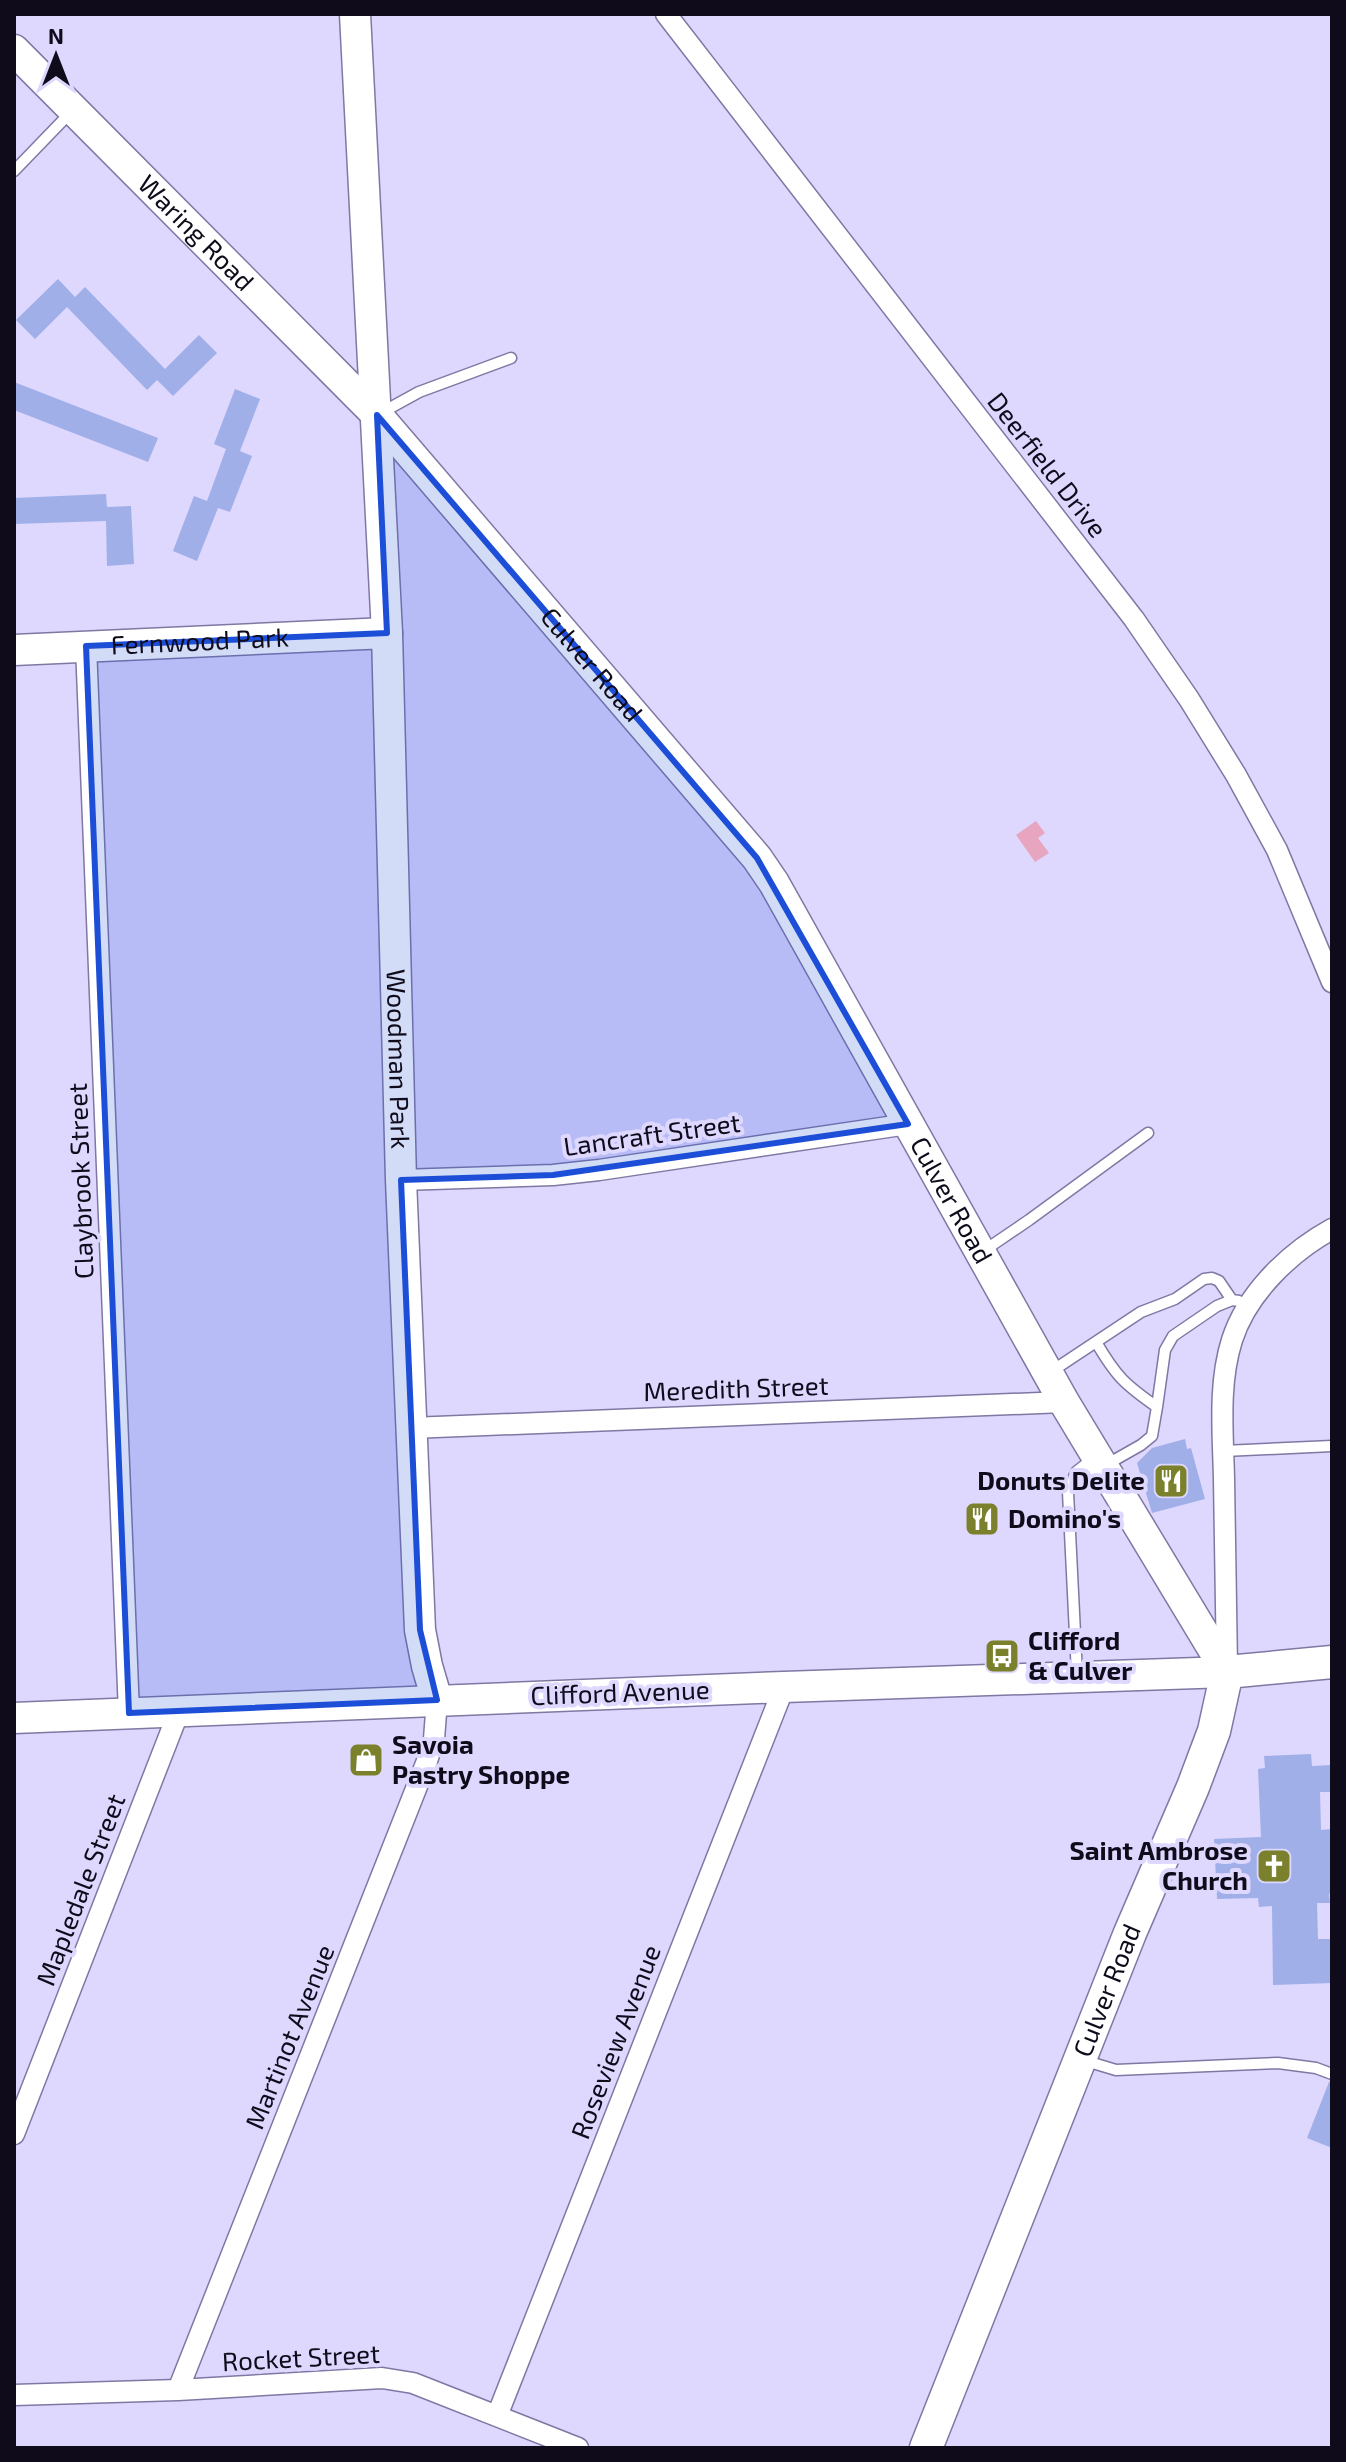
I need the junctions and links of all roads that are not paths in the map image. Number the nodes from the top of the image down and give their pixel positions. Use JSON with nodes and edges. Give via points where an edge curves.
{"nodes":[{"id":1,"x":355,"y":14,"type":"edge"},
{"id":2,"x":666,"y":14,"type":"edge"},
{"id":3,"x":14,"y":50,"type":"edge"},
{"id":4,"x":73,"y":110,"type":"junction"},
{"id":5,"x":14,"y":171,"type":"edge"},
{"id":6,"x":511,"y":358,"type":"dead end"},
{"id":7,"x":377,"y":415,"type":"junction"},
{"id":8,"x":387,"y":633,"type":"junction"},
{"id":9,"x":86,"y":646,"type":"junction"},
{"id":10,"x":14,"y":650,"type":"edge"},
{"id":11,"x":1332,"y":982,"type":"edge"},
{"id":12,"x":908,"y":1124,"type":"junction"},
{"id":13,"x":1148,"y":1133,"type":"dead end"},
{"id":14,"x":401,"y":1180,"type":"junction"},
{"id":15,"x":1332,"y":1229,"type":"edge"},
{"id":16,"x":980,"y":1253,"type":"junction"},
{"id":17,"x":1242,"y":1301,"type":"junction"},
{"id":18,"x":1096,"y":1342,"type":"junction"},
{"id":19,"x":1048,"y":1374,"type":"junction"},
{"id":20,"x":1064,"y":1402,"type":"junction"},
{"id":21,"x":1157,"y":1407,"type":"junction"},
{"id":22,"x":411,"y":1428,"type":"junction"},
{"id":23,"x":1332,"y":1446,"type":"edge"},
{"id":24,"x":1224,"y":1451,"type":"junction"},
{"id":25,"x":1099,"y":1461,"type":"junction"},
{"id":26,"x":1332,"y":1662,"type":"edge"},
{"id":27,"x":1227,"y":1672,"type":"junction"},
{"id":28,"x":1077,"y":1676,"type":"junction"},
{"id":29,"x":784,"y":1687,"type":"junction"},
{"id":30,"x":437,"y":1700,"type":"junction"},
{"id":31,"x":179,"y":1711,"type":"junction"},
{"id":32,"x":129,"y":1713,"type":"junction"},
{"id":33,"x":14,"y":1718,"type":"edge"},
{"id":34,"x":1080,"y":2059,"type":"junction"},
{"id":35,"x":1332,"y":2074,"type":"edge"},
{"id":36,"x":14,"y":2134,"type":"edge"},
{"id":37,"x":178,"y":2390,"type":"junction"},
{"id":38,"x":14,"y":2395,"type":"edge"},
{"id":39,"x":497,"y":2416,"type":"junction"},
{"id":40,"x":578,"y":2448,"type":"edge"},
{"id":41,"x":926,"y":2448,"type":"edge"}],
"edges":[{"from":1,"to":7,"type":"main road"},
{"from":2,"to":11,"type":"street","name":"Deerfield Drive","via":[[1134,619],[1236,775],[1277,850]]},
{"from":3,"to":4,"type":"main road","name":"Waring Road"},
{"from":4,"to":5,"type":"lane"},
{"from":4,"to":7,"type":"main road","name":"Waring Road"},
{"from":6,"to":7,"type":"lane","via":[[419,392]]},
{"from":7,"to":8,"type":"main road","name":"Woodman Park"},
{"from":7,"to":12,"type":"main road","name":"Culver Road","via":[[757,858]]},
{"from":8,"to":9,"type":"main road","name":"Fernwood Park"},
{"from":8,"to":14,"type":"main road","name":"Woodman Park"},
{"from":9,"to":10,"type":"main road","name":"Fernwood Park"},
{"from":9,"to":32,"type":"street","name":"Claybrook Street"},
{"from":12,"to":14,"type":"street","name":"Lancraft Street","via":[[599,1170]]},
{"from":12,"to":16,"type":"main road","name":"Culver Road"},
{"from":13,"to":16,"type":"lane"},
{"from":14,"to":22,"type":"main road","name":"Woodman Park"},
{"from":15,"to":17,"type":"street"},
{"from":16,"to":19,"type":"main road","name":"Culver Road"},
{"from":17,"to":18,"type":"lane","via":[[1219,1281],[1204,1279]]},
{"from":17,"to":21,"type":"lane","via":[[1217,1306],[1173,1336],[1165,1350]]},
{"from":17,"to":24,"type":"street","via":[[1226,1367]]},
{"from":18,"to":19,"type":"lane"},
{"from":18,"to":21,"type":"lane","via":[[1126,1385]]},
{"from":19,"to":20,"type":"main road","name":"Culver Road"},
{"from":20,"to":22,"type":"street","name":"Meredith Street"},
{"from":20,"to":25,"type":"main road","name":"Culver Road"},
{"from":21,"to":25,"type":"lane","via":[[1152,1436]]},
{"from":22,"to":30,"type":"main road","name":"Woodman Park","via":[[420,1630]]},
{"from":23,"to":24,"type":"lane"},
{"from":24,"to":27,"type":"street"},
{"from":25,"to":27,"type":"main road","name":"Culver Road"},
{"from":25,"to":28,"type":"lane","via":[[1076,1472],[1068,1492]]},
{"from":26,"to":27,"type":"main road"},
{"from":27,"to":28,"type":"main road","name":"Clifford Avenue"},
{"from":27,"to":34,"type":"main road","name":"Culver Road","via":[[1214,1731],[1193,1787]]},
{"from":28,"to":29,"type":"main road","name":"Clifford Avenue"},
{"from":29,"to":30,"type":"main road","name":"Clifford Avenue"},
{"from":29,"to":39,"type":"street","name":"Roseview Avenue"},
{"from":30,"to":31,"type":"main road","name":"Clifford Avenue"},
{"from":30,"to":37,"type":"street","name":"Martinot Avenue","via":[[427,1761]]},
{"from":31,"to":32,"type":"main road","name":"Clifford Avenue"},
{"from":31,"to":36,"type":"street","name":"Mapledale Street"},
{"from":32,"to":33,"type":"main road","name":"Clifford Avenue"},
{"from":34,"to":35,"type":"lane","via":[[1116,2070],[1278,2063]]},
{"from":34,"to":41,"type":"main road","name":"Culver Road"},
{"from":37,"to":38,"type":"street","name":"Rocket Street"},
{"from":37,"to":39,"type":"street","name":"Rocket Street","via":[[382,2378],[413,2383]]},
{"from":39,"to":40,"type":"street","name":"Rocket Street"}]}
